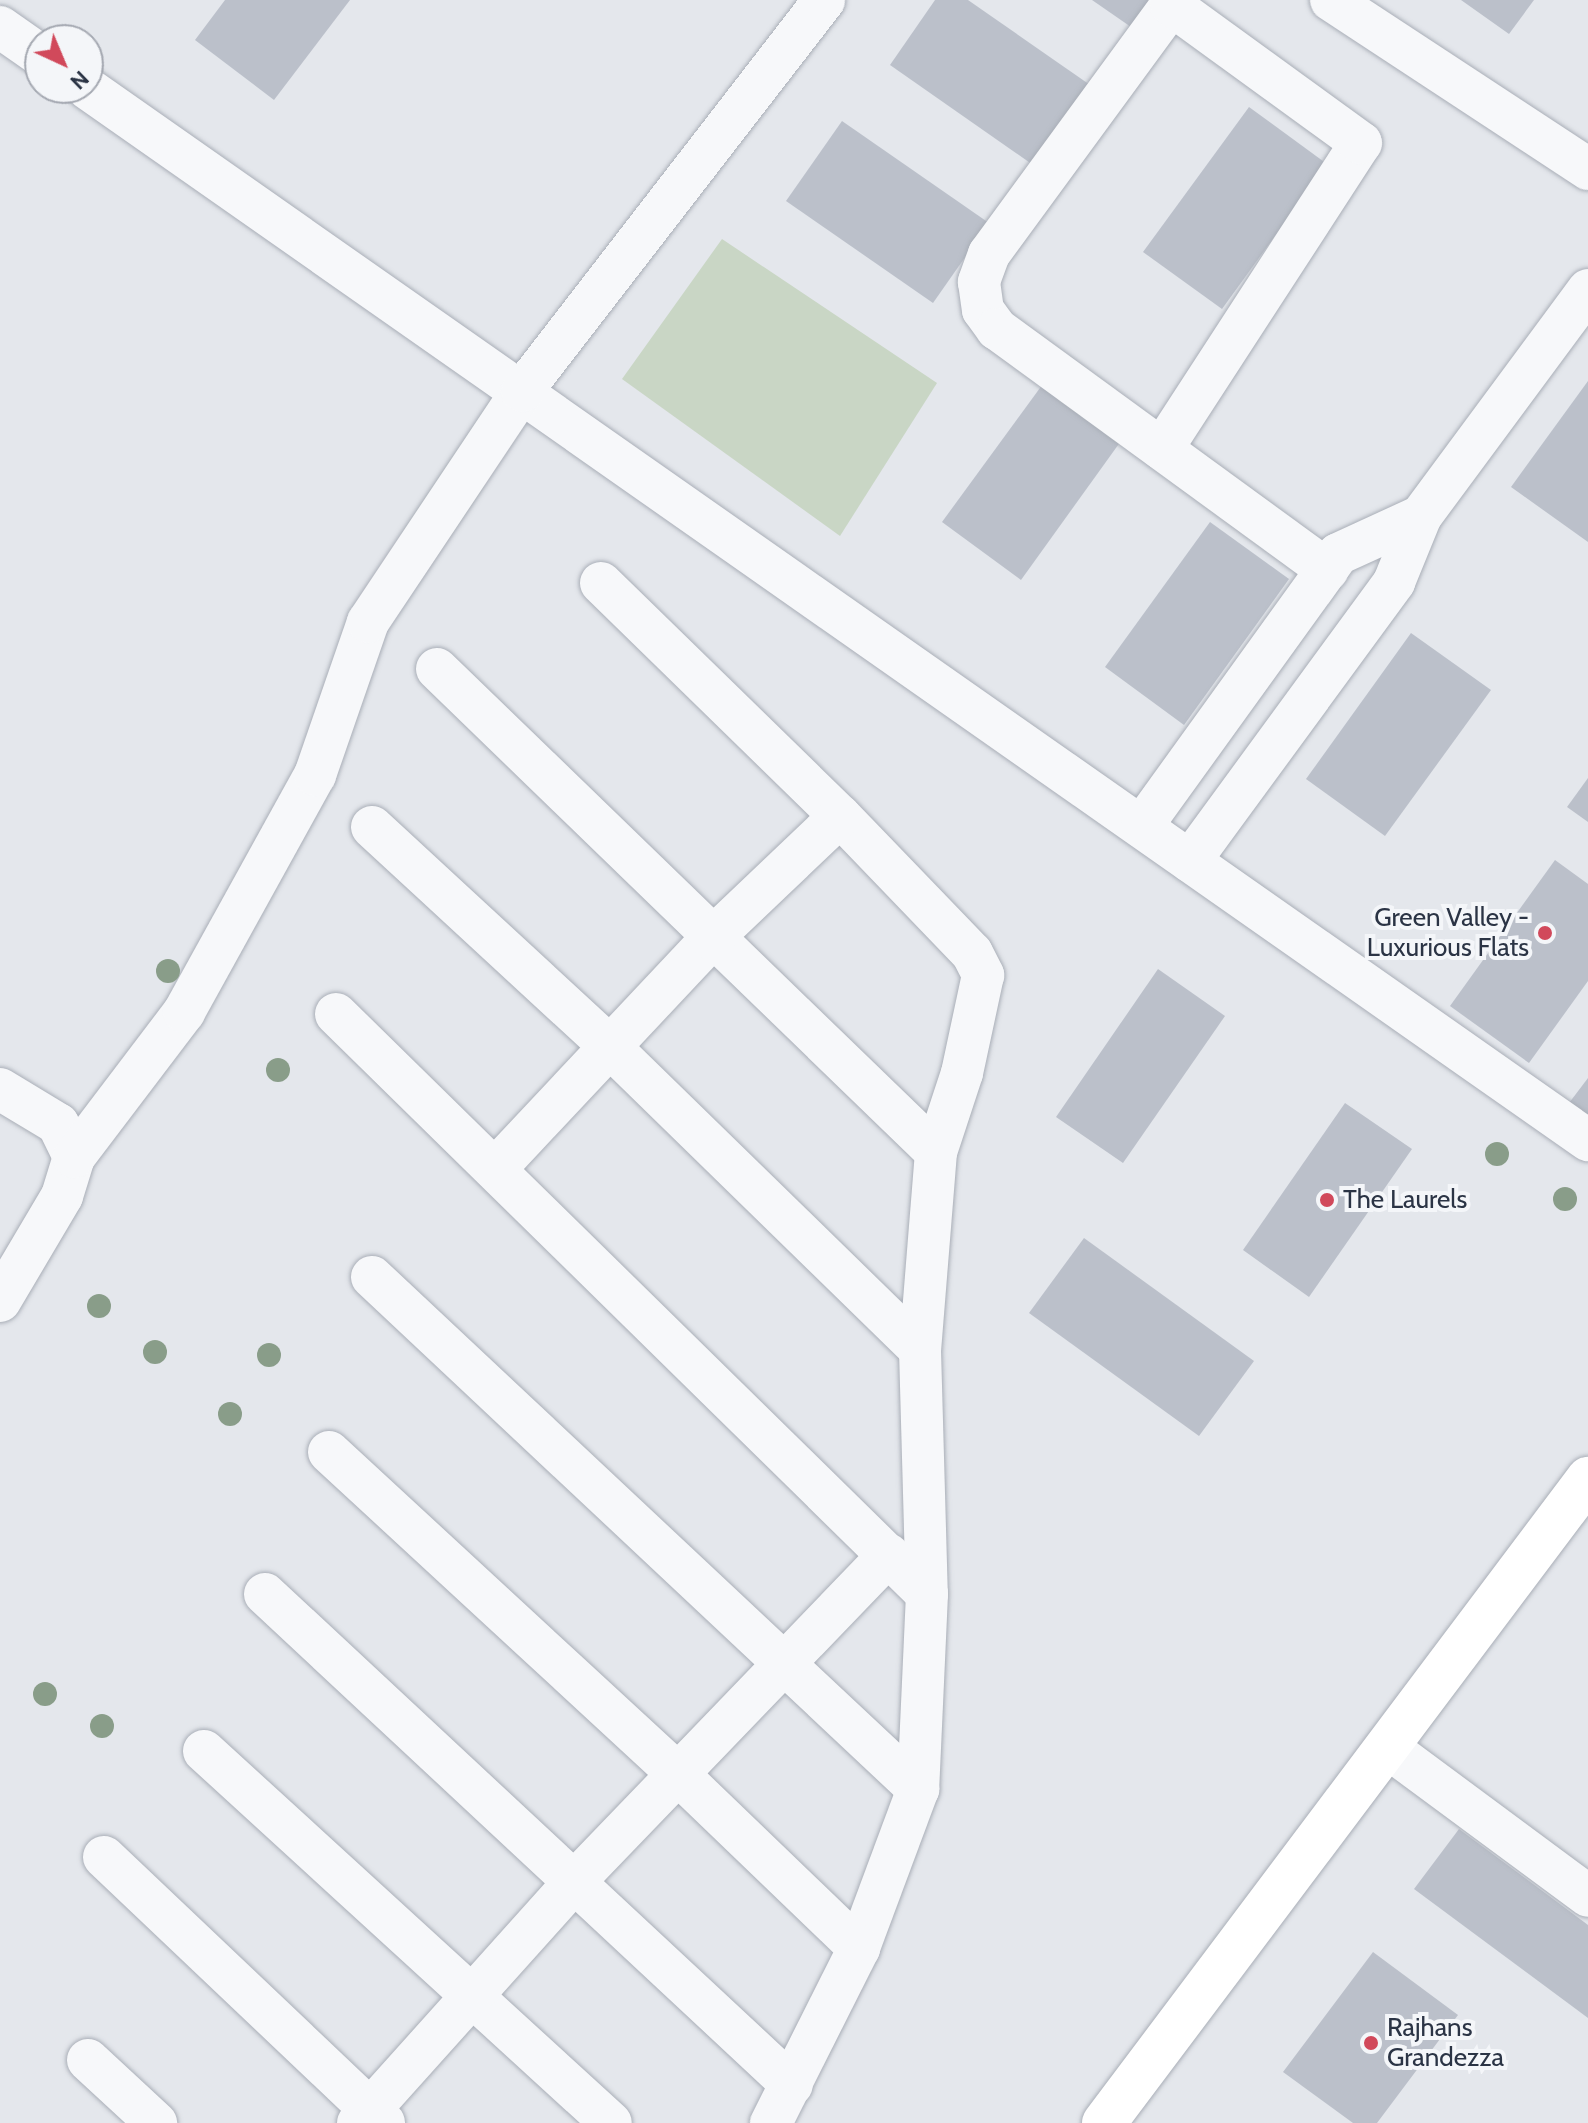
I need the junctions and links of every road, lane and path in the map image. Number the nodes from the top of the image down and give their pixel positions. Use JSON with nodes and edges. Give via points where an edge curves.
{"nodes":[{"id":1,"x":824,"y":0,"type":"edge"},
{"id":2,"x":1331,"y":0,"type":"edge"},
{"id":3,"x":1173,"y":3,"type":"edge"},
{"id":4,"x":0,"y":27,"type":"edge"},
{"id":5,"x":24,"y":44,"type":"edge"},
{"id":6,"x":104,"y":100,"type":"edge"},
{"id":7,"x":1588,"y":169,"type":"edge"},
{"id":8,"x":1588,"y":290,"type":"edge"},
{"id":9,"x":522,"y":391,"type":"junction"},
{"id":10,"x":1162,"y":449,"type":"junction"},
{"id":11,"x":1421,"y":516,"type":"junction"},
{"id":12,"x":1327,"y":570,"type":"junction"},
{"id":13,"x":601,"y":583,"type":"dead end"},
{"id":14,"x":437,"y":669,"type":"dead end"},
{"id":15,"x":840,"y":816,"type":"junction"},
{"id":16,"x":1142,"y":826,"type":"junction"},
{"id":17,"x":372,"y":827,"type":"dead end"},
{"id":18,"x":1190,"y":861,"type":"junction"},
{"id":19,"x":711,"y":939,"type":"junction"},
{"id":20,"x":336,"y":1014,"type":"dead end"},
{"id":21,"x":608,"y":1045,"type":"junction"},
{"id":22,"x":0,"y":1089,"type":"edge"},
{"id":23,"x":1588,"y":1140,"type":"edge"},
{"id":24,"x":936,"y":1152,"type":"junction"},
{"id":25,"x":74,"y":1157,"type":"junction"},
{"id":26,"x":496,"y":1168,"type":"junction"},
{"id":27,"x":372,"y":1277,"type":"dead end"},
{"id":28,"x":0,"y":1301,"type":"edge"},
{"id":29,"x":920,"y":1350,"type":"junction"},
{"id":30,"x":329,"y":1452,"type":"dead end"},
{"id":31,"x":1588,"y":1479,"type":"edge"},
{"id":32,"x":889,"y":1555,"type":"junction"},
{"id":33,"x":265,"y":1594,"type":"dead end"},
{"id":34,"x":927,"y":1594,"type":"junction"},
{"id":35,"x":785,"y":1664,"type":"junction"},
{"id":36,"x":1387,"y":1747,"type":"junction"},
{"id":37,"x":204,"y":1751,"type":"dead end"},
{"id":38,"x":679,"y":1775,"type":"junction"},
{"id":39,"x":918,"y":1789,"type":"junction"},
{"id":40,"x":104,"y":1857,"type":"dead end"},
{"id":41,"x":574,"y":1882,"type":"junction"},
{"id":42,"x":1588,"y":1896,"type":"edge"},
{"id":43,"x":859,"y":1948,"type":"junction"},
{"id":44,"x":473,"y":1993,"type":"junction"},
{"id":45,"x":88,"y":2060,"type":"dead end"},
{"id":46,"x":792,"y":2085,"type":"junction"},
{"id":47,"x":371,"y":2119,"type":"edge"},
{"id":48,"x":156,"y":2123,"type":"edge"},
{"id":49,"x":611,"y":2123,"type":"edge"},
{"id":50,"x":771,"y":2123,"type":"edge"},
{"id":51,"x":1104,"y":2123,"type":"edge"}],
"edges":[{"from":1,"to":9,"type":"street"},
{"from":2,"to":7,"type":"street"},
{"from":3,"to":10,"type":"street","via":[[989,254],[979,282],[983,310],[997,329]]},
{"from":3,"to":10,"type":"street","via":[[1361,143]]},
{"from":4,"to":5,"type":"street"},
{"from":6,"to":9,"type":"street"},
{"from":8,"to":11,"type":"street"},
{"from":9,"to":16,"type":"street"},
{"from":9,"to":25,"type":"street","via":[[368,622],[315,775],[184,1012]]},
{"from":10,"to":12,"type":"street"},
{"from":11,"to":12,"type":"street","via":[[1338,554]]},
{"from":11,"to":18,"type":"street","via":[[1394,582]]},
{"from":12,"to":16,"type":"street"},
{"from":13,"to":15,"type":"street"},
{"from":14,"to":19,"type":"street"},
{"from":15,"to":19,"type":"street"},
{"from":15,"to":24,"type":"street","via":[[972,953],[983,975],[962,1073]]},
{"from":16,"to":18,"type":"street"},
{"from":17,"to":21,"type":"street"},
{"from":18,"to":23,"type":"street"},
{"from":19,"to":21,"type":"street"},
{"from":19,"to":24,"type":"street"},
{"from":20,"to":26,"type":"street"},
{"from":21,"to":26,"type":"street"},
{"from":21,"to":29,"type":"street"},
{"from":22,"to":25,"type":"street","via":[[58,1124]]},
{"from":24,"to":29,"type":"street"},
{"from":25,"to":28,"type":"street","via":[[62,1196]]},
{"from":26,"to":32,"type":"street"},
{"from":27,"to":35,"type":"street"},
{"from":29,"to":34,"type":"street"},
{"from":30,"to":38,"type":"street"},
{"from":31,"to":36,"type":"street"},
{"from":32,"to":34,"type":"street"},
{"from":32,"to":35,"type":"street"},
{"from":33,"to":41,"type":"street"},
{"from":34,"to":39,"type":"street"},
{"from":35,"to":38,"type":"street"},
{"from":35,"to":39,"type":"street"},
{"from":36,"to":42,"type":"street"},
{"from":36,"to":51,"type":"street"},
{"from":37,"to":44,"type":"street"},
{"from":38,"to":41,"type":"street"},
{"from":38,"to":43,"type":"street"},
{"from":39,"to":43,"type":"street"},
{"from":40,"to":47,"type":"street"},
{"from":41,"to":44,"type":"street"},
{"from":41,"to":46,"type":"street"},
{"from":43,"to":46,"type":"street"},
{"from":44,"to":47,"type":"street"},
{"from":44,"to":49,"type":"street"},
{"from":45,"to":48,"type":"street"},
{"from":46,"to":50,"type":"street"}]}
